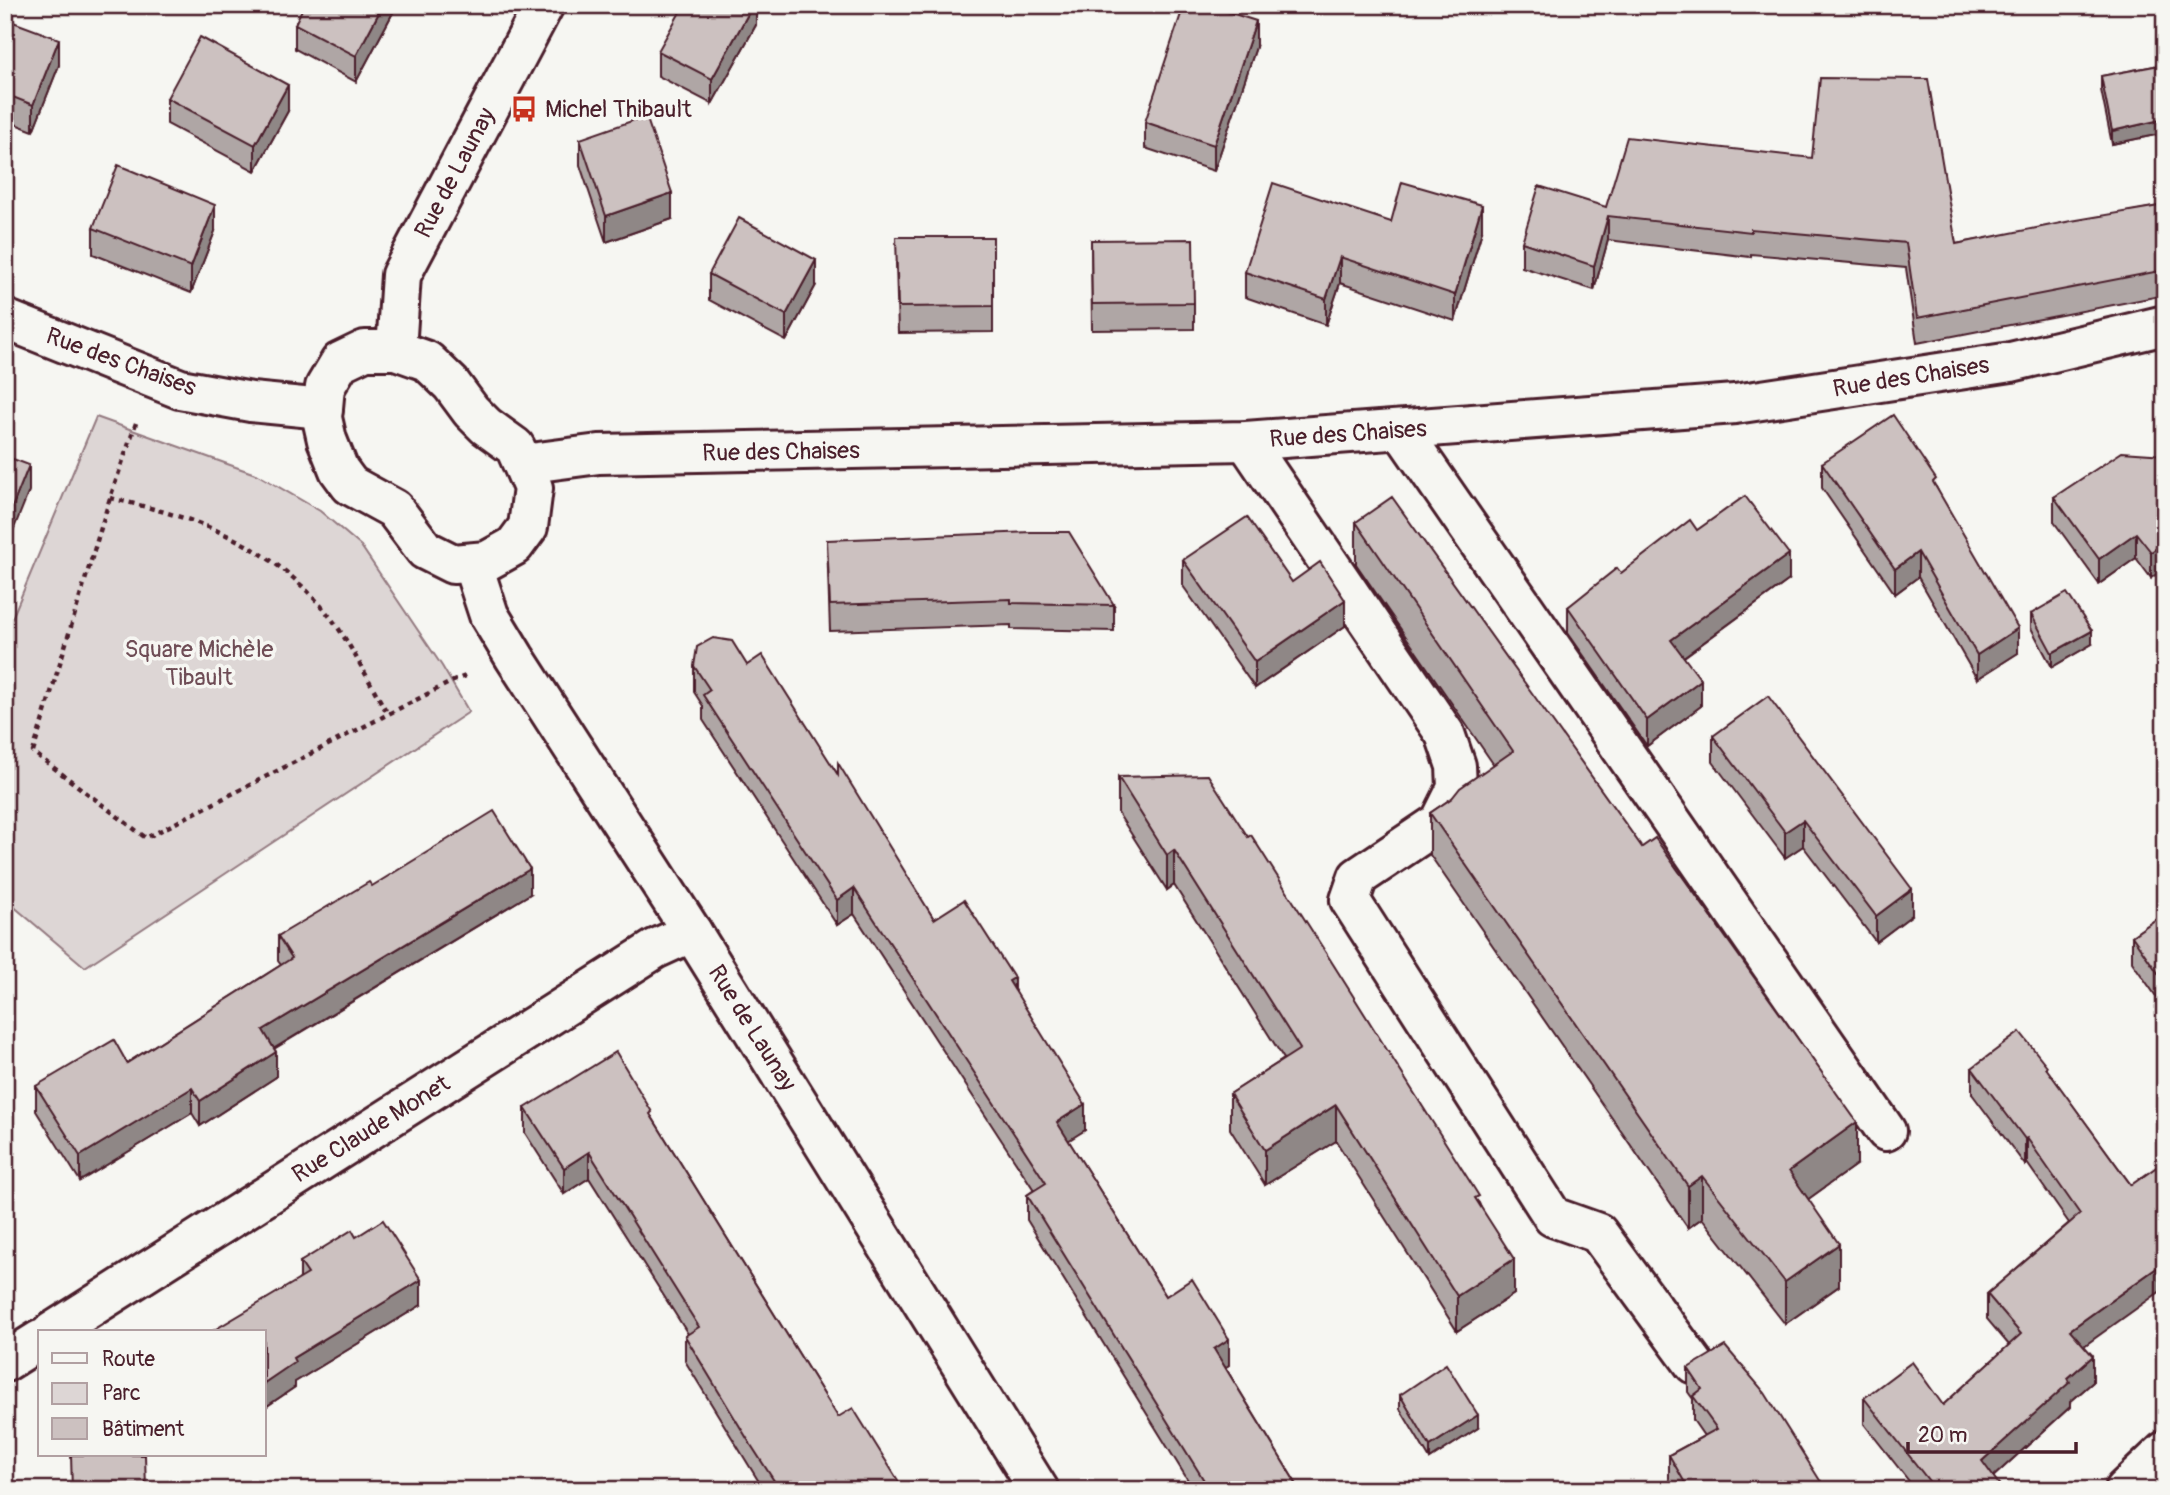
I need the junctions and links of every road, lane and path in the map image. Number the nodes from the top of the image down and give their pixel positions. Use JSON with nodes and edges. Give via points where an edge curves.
{"nodes":[{"id":1,"x":544,"y":5,"type":"edge"},
{"id":2,"x":5,"y":319,"type":"edge"},
{"id":3,"x":2165,"y":325,"type":"edge"},
{"id":4,"x":396,"y":350,"type":"junction"},
{"id":5,"x":323,"y":408,"type":"junction"},
{"id":6,"x":134,"y":430,"type":"dead end"},
{"id":7,"x":1401,"y":430,"type":"junction"},
{"id":8,"x":1246,"y":441,"type":"junction"},
{"id":9,"x":523,"y":464,"type":"junction"},
{"id":10,"x":110,"y":498,"type":"junction"},
{"id":11,"x":472,"y":563,"type":"junction"},
{"id":12,"x":451,"y":682,"type":"dead end"},
{"id":13,"x":387,"y":714,"type":"junction"},
{"id":14,"x":692,"y":932,"type":"junction"},
{"id":15,"x":1886,"y":1131,"type":"dead end"},
{"id":16,"x":55,"y":1330,"type":"edge"},
{"id":17,"x":38,"y":1341,"type":"edge"},
{"id":18,"x":5,"y":1362,"type":"edge"},
{"id":19,"x":1694,"y":1364,"type":"edge"},
{"id":20,"x":2165,"y":1451,"type":"edge"},
{"id":21,"x":1039,"y":1490,"type":"edge"},
{"id":22,"x":2124,"y":1490,"type":"edge"}],
"edges":[{"from":1,"to":4,"type":"street","name":"Rue de Launay","via":[[401,275]]},
{"from":2,"to":5,"type":"street","name":"Rue des Chaises","via":[[180,388],[251,402]]},
{"from":3,"to":7,"type":"street","name":"Rue des Chaises","via":[[2011,362],[1735,404]]},
{"from":4,"to":5,"type":"street","via":[[365,351],[340,362],[325,387]]},
{"from":4,"to":9,"type":"street","via":[[427,362],[486,426],[515,447]]},
{"from":5,"to":11,"type":"street","via":[[327,440],[350,485],[394,509],[425,550],[453,564]]},
{"from":6,"to":10,"type":"path"},
{"from":7,"to":8,"type":"street","name":"Rue des Chaises"},
{"from":7,"to":15,"type":"street"},
{"from":8,"to":9,"type":"street","name":"Rue des Chaises","via":[[599,454]]},
{"from":8,"to":19,"type":"street","via":[[1444,734],[1456,766],[1457,788],[1440,822],[1358,877],[1350,900],[1553,1217],[1598,1233]]},
{"from":9,"to":11,"type":"street","via":[[533,488],[528,527],[514,546],[487,561]]},
{"from":10,"to":13,"type":"path","via":[[163,510],[231,535],[273,560],[334,622]]},
{"from":10,"to":13,"type":"path","via":[[33,752],[146,838]]},
{"from":11,"to":14,"type":"street","name":"Rue de Launay","via":[[489,615]]},
{"from":12,"to":13,"type":"path"},
{"from":14,"to":16,"type":"street","name":"Rue Claude Monet","via":[[656,949]]},
{"from":14,"to":21,"type":"street","name":"Rue de Launay"},
{"from":17,"to":18,"type":"street"},
{"from":20,"to":22,"type":"street"}]}
